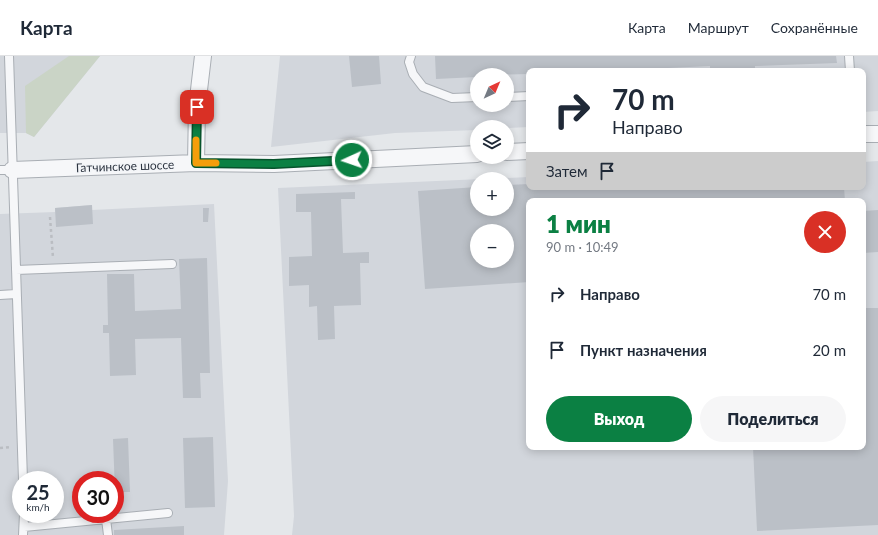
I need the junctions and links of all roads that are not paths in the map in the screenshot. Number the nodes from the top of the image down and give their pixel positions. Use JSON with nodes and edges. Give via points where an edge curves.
{"nodes":[{"id":1,"x":9,"y":56,"type":"edge"},
{"id":2,"x":203,"y":56,"type":"edge"},
{"id":3,"x":411,"y":56,"type":"edge"},
{"id":4,"x":850,"y":56,"type":"edge"},
{"id":5,"x":850,"y":68,"type":"edge"},
{"id":6,"x":526,"y":96,"type":"edge"},
{"id":7,"x":470,"y":97,"type":"edge"},
{"id":8,"x":514,"y":97,"type":"edge"},
{"id":9,"x":866,"y":134,"type":"edge"},
{"id":10,"x":878,"y":134,"type":"edge"},
{"id":11,"x":526,"y":151,"type":"edge"},
{"id":12,"x":514,"y":152,"type":"edge"},
{"id":13,"x":470,"y":154,"type":"edge"},
{"id":14,"x":196,"y":163,"type":"junction"},
{"id":15,"x":6,"y":170,"type":"edge"},
{"id":16,"x":172,"y":264,"type":"dead end"},
{"id":17,"x":16,"y":270,"type":"junction"},
{"id":18,"x":16,"y":294,"type":"junction"},
{"id":19,"x":0,"y":295,"type":"edge"},
{"id":20,"x":23,"y":471,"type":"edge"},
{"id":21,"x":168,"y":513,"type":"dead end"},
{"id":22,"x":124,"y":517,"type":"edge"},
{"id":23,"x":74,"y":523,"type":"edge"},
{"id":24,"x":107,"y":523,"type":"edge"},
{"id":25,"x":24,"y":531,"type":"edge"},
{"id":26,"x":108,"y":535,"type":"edge"}],
"edges":[{"from":1,"to":15,"type":"lane"},
{"from":2,"to":14,"type":"street","via":[[197,107]]},
{"from":3,"to":7,"type":"lane","via":[[409,62],[413,74],[423,87],[452,98]]},
{"from":4,"to":5,"type":"lane"},
{"from":6,"to":8,"type":"lane"},
{"from":9,"to":10,"type":"street"},
{"from":11,"to":12,"type":"street"},
{"from":13,"to":14,"type":"street","name":"Гатчинское шоссе","via":[[274,164]]},
{"from":14,"to":15,"type":"street","name":"Гатчинское шоссе"},
{"from":15,"to":17,"type":"lane"},
{"from":16,"to":17,"type":"lane"},
{"from":17,"to":18,"type":"lane"},
{"from":18,"to":19,"type":"lane"},
{"from":18,"to":20,"type":"lane"},
{"from":21,"to":22,"type":"lane"},
{"from":23,"to":25,"type":"lane"},
{"from":24,"to":26,"type":"lane"}]}
